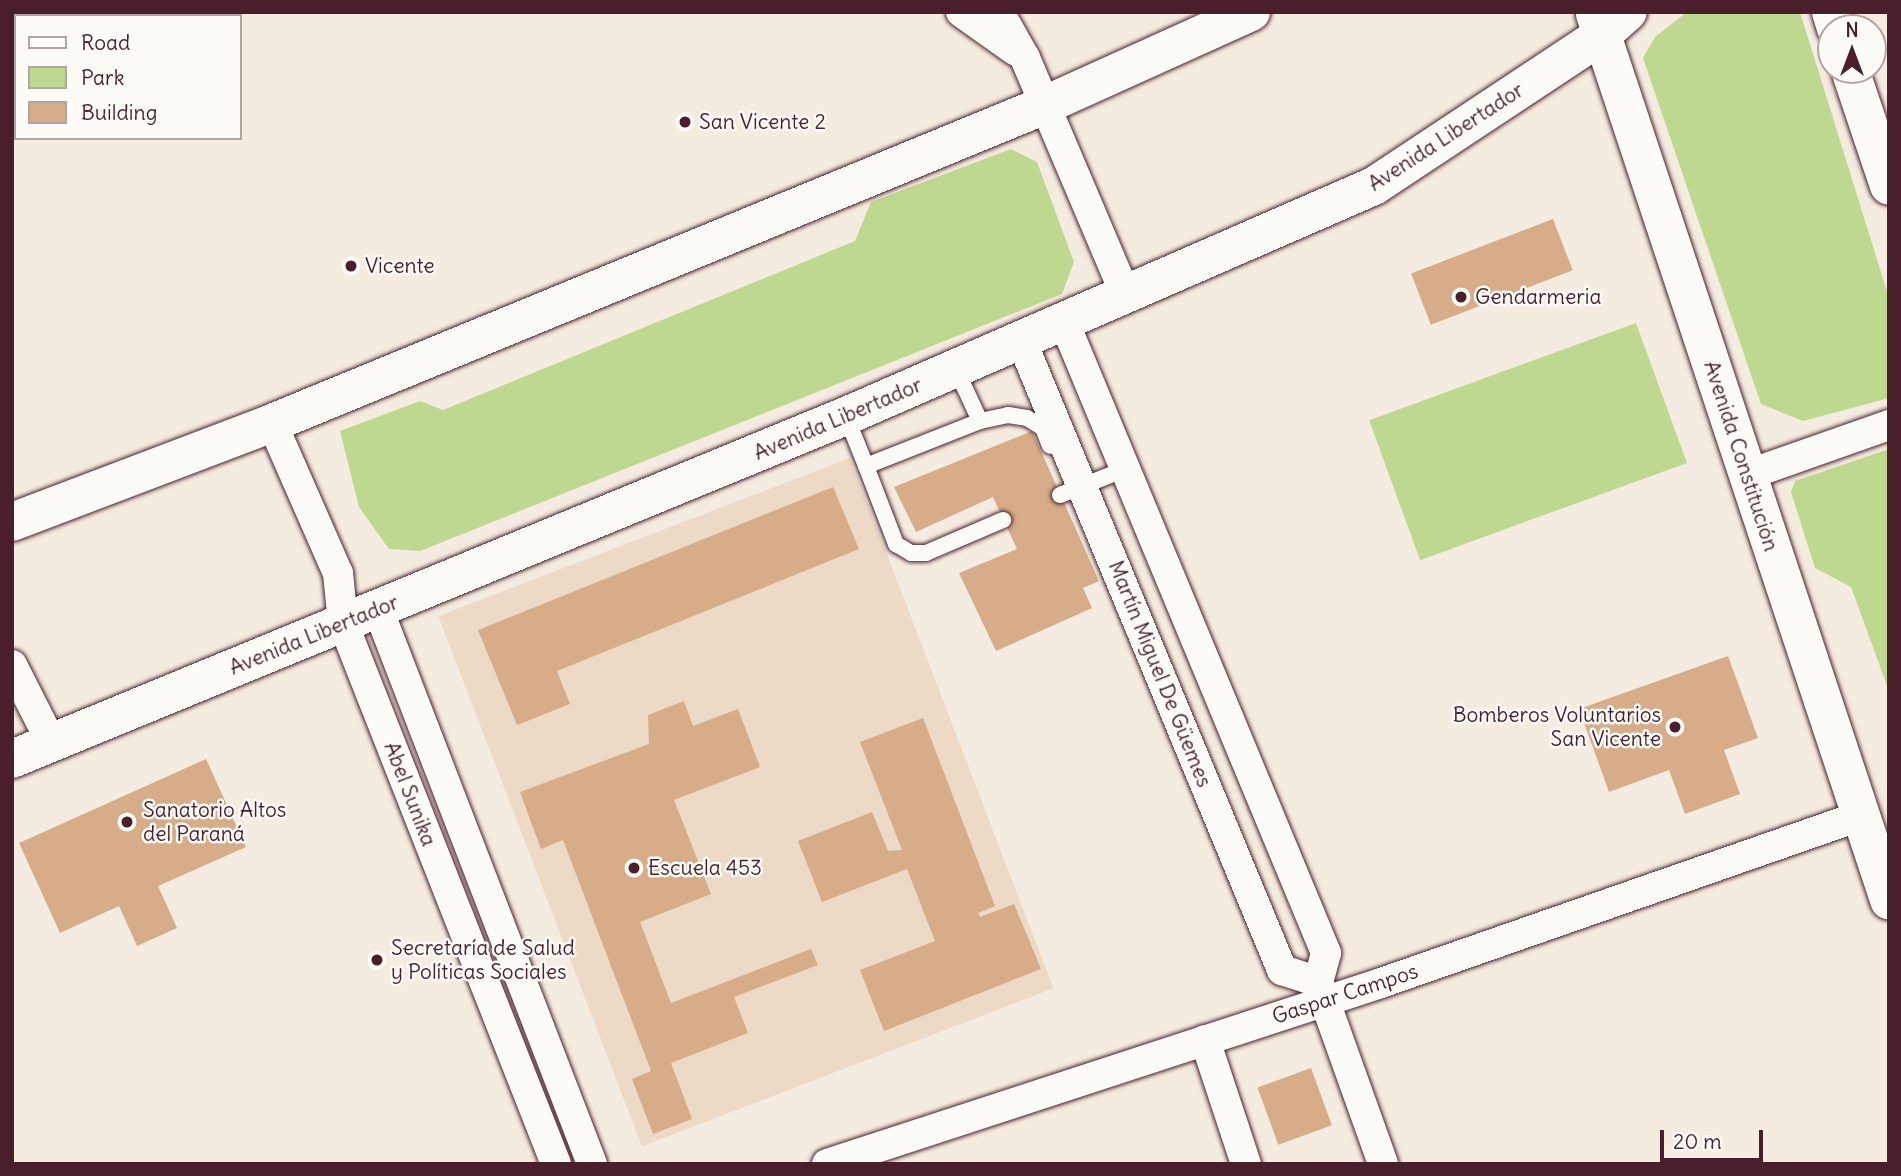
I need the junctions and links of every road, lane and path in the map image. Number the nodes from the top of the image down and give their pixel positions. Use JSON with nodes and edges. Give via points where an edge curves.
{"nodes":[{"id":1,"x":961,"y":12,"type":"edge"},
{"id":2,"x":999,"y":12,"type":"edge"},
{"id":3,"x":1251,"y":12,"type":"edge"},
{"id":4,"x":1608,"y":20,"type":"edge"},
{"id":5,"x":1025,"y":58,"type":"junction"},
{"id":6,"x":1855,"y":84,"type":"edge"},
{"id":7,"x":1045,"y":105,"type":"junction"},
{"id":8,"x":1889,"y":186,"type":"edge"},
{"id":9,"x":1126,"y":296,"type":"junction"},
{"id":10,"x":1065,"y":324,"type":"junction"},
{"id":11,"x":1021,"y":342,"type":"junction"},
{"id":12,"x":956,"y":369,"type":"junction"},
{"id":13,"x":846,"y":416,"type":"junction"},
{"id":14,"x":980,"y":421,"type":"junction"},
{"id":15,"x":272,"y":423,"type":"junction"},
{"id":16,"x":1889,"y":425,"type":"edge"},
{"id":17,"x":866,"y":466,"type":"junction"},
{"id":18,"x":1128,"y":468,"type":"junction"},
{"id":19,"x":1747,"y":475,"type":"junction"},
{"id":20,"x":1071,"y":490,"type":"junction"},
{"id":21,"x":1003,"y":520,"type":"dead end"},
{"id":22,"x":12,"y":522,"type":"edge"},
{"id":23,"x":378,"y":609,"type":"junction"},
{"id":24,"x":343,"y":623,"type":"junction"},
{"id":25,"x":12,"y":665,"type":"edge"},
{"id":26,"x":52,"y":744,"type":"junction"},
{"id":27,"x":12,"y":759,"type":"edge"},
{"id":28,"x":1860,"y":817,"type":"junction"},
{"id":29,"x":1889,"y":900,"type":"edge"},
{"id":30,"x":1322,"y":992,"type":"junction"},
{"id":31,"x":1205,"y":1040,"type":"junction"},
{"id":32,"x":556,"y":1164,"type":"edge"},
{"id":33,"x":592,"y":1164,"type":"edge"},
{"id":34,"x":827,"y":1164,"type":"edge"},
{"id":35,"x":1246,"y":1164,"type":"edge"},
{"id":36,"x":1383,"y":1164,"type":"edge"}],
"edges":[{"from":1,"to":5,"type":"street"},
{"from":2,"to":5,"type":"street"},
{"from":3,"to":7,"type":"main road"},
{"from":4,"to":9,"type":"main road","name":"Avenida Libertador","via":[[1374,186]]},
{"from":4,"to":19,"type":"main road","name":"Avenida Constitución"},
{"from":5,"to":7,"type":"street"},
{"from":6,"to":8,"type":"main road"},
{"from":7,"to":9,"type":"street"},
{"from":7,"to":15,"type":"main road"},
{"from":9,"to":10,"type":"main road","name":"Avenida Libertador"},
{"from":10,"to":11,"type":"main road","name":"Avenida Libertador"},
{"from":10,"to":18,"type":"street"},
{"from":11,"to":12,"type":"main road","name":"Avenida Libertador"},
{"from":11,"to":20,"type":"street","name":"Martín Miguel De Güemes"},
{"from":12,"to":13,"type":"main road","name":"Avenida Libertador"},
{"from":12,"to":14,"type":"lane"},
{"from":13,"to":17,"type":"lane"},
{"from":13,"to":23,"type":"main road","name":"Avenida Libertador"},
{"from":14,"to":17,"type":"lane"},
{"from":14,"to":20,"type":"lane","via":[[1008,415],[1027,418],[1043,428]]},
{"from":15,"to":22,"type":"main road"},
{"from":15,"to":24,"type":"street","name":"Abel Sunika","via":[[338,573]]},
{"from":16,"to":19,"type":"street"},
{"from":17,"to":21,"type":"lane","via":[[896,544],[911,553],[926,553]]},
{"from":18,"to":20,"type":"lane"},
{"from":18,"to":30,"type":"street","via":[[1326,953]]},
{"from":19,"to":28,"type":"main road","name":"Avenida Constitución"},
{"from":20,"to":30,"type":"street","name":"Martín Miguel De Güemes","via":[[1282,970]]},
{"from":23,"to":24,"type":"main road","name":"Avenida Libertador"},
{"from":23,"to":33,"type":"street","name":"Abel Sunika"},
{"from":24,"to":26,"type":"main road","name":"Avenida Libertador"},
{"from":24,"to":32,"type":"street","name":"Abel Sunika"},
{"from":25,"to":26,"type":"street"},
{"from":26,"to":27,"type":"main road","name":"Avenida Libertador"},
{"from":28,"to":29,"type":"main road","name":"Avenida Constitución"},
{"from":28,"to":30,"type":"street","name":"Gaspar Campos"},
{"from":30,"to":31,"type":"street","name":"Gaspar Campos"},
{"from":30,"to":36,"type":"street"},
{"from":31,"to":34,"type":"street","name":"Gaspar Campos"},
{"from":31,"to":35,"type":"street"}]}
